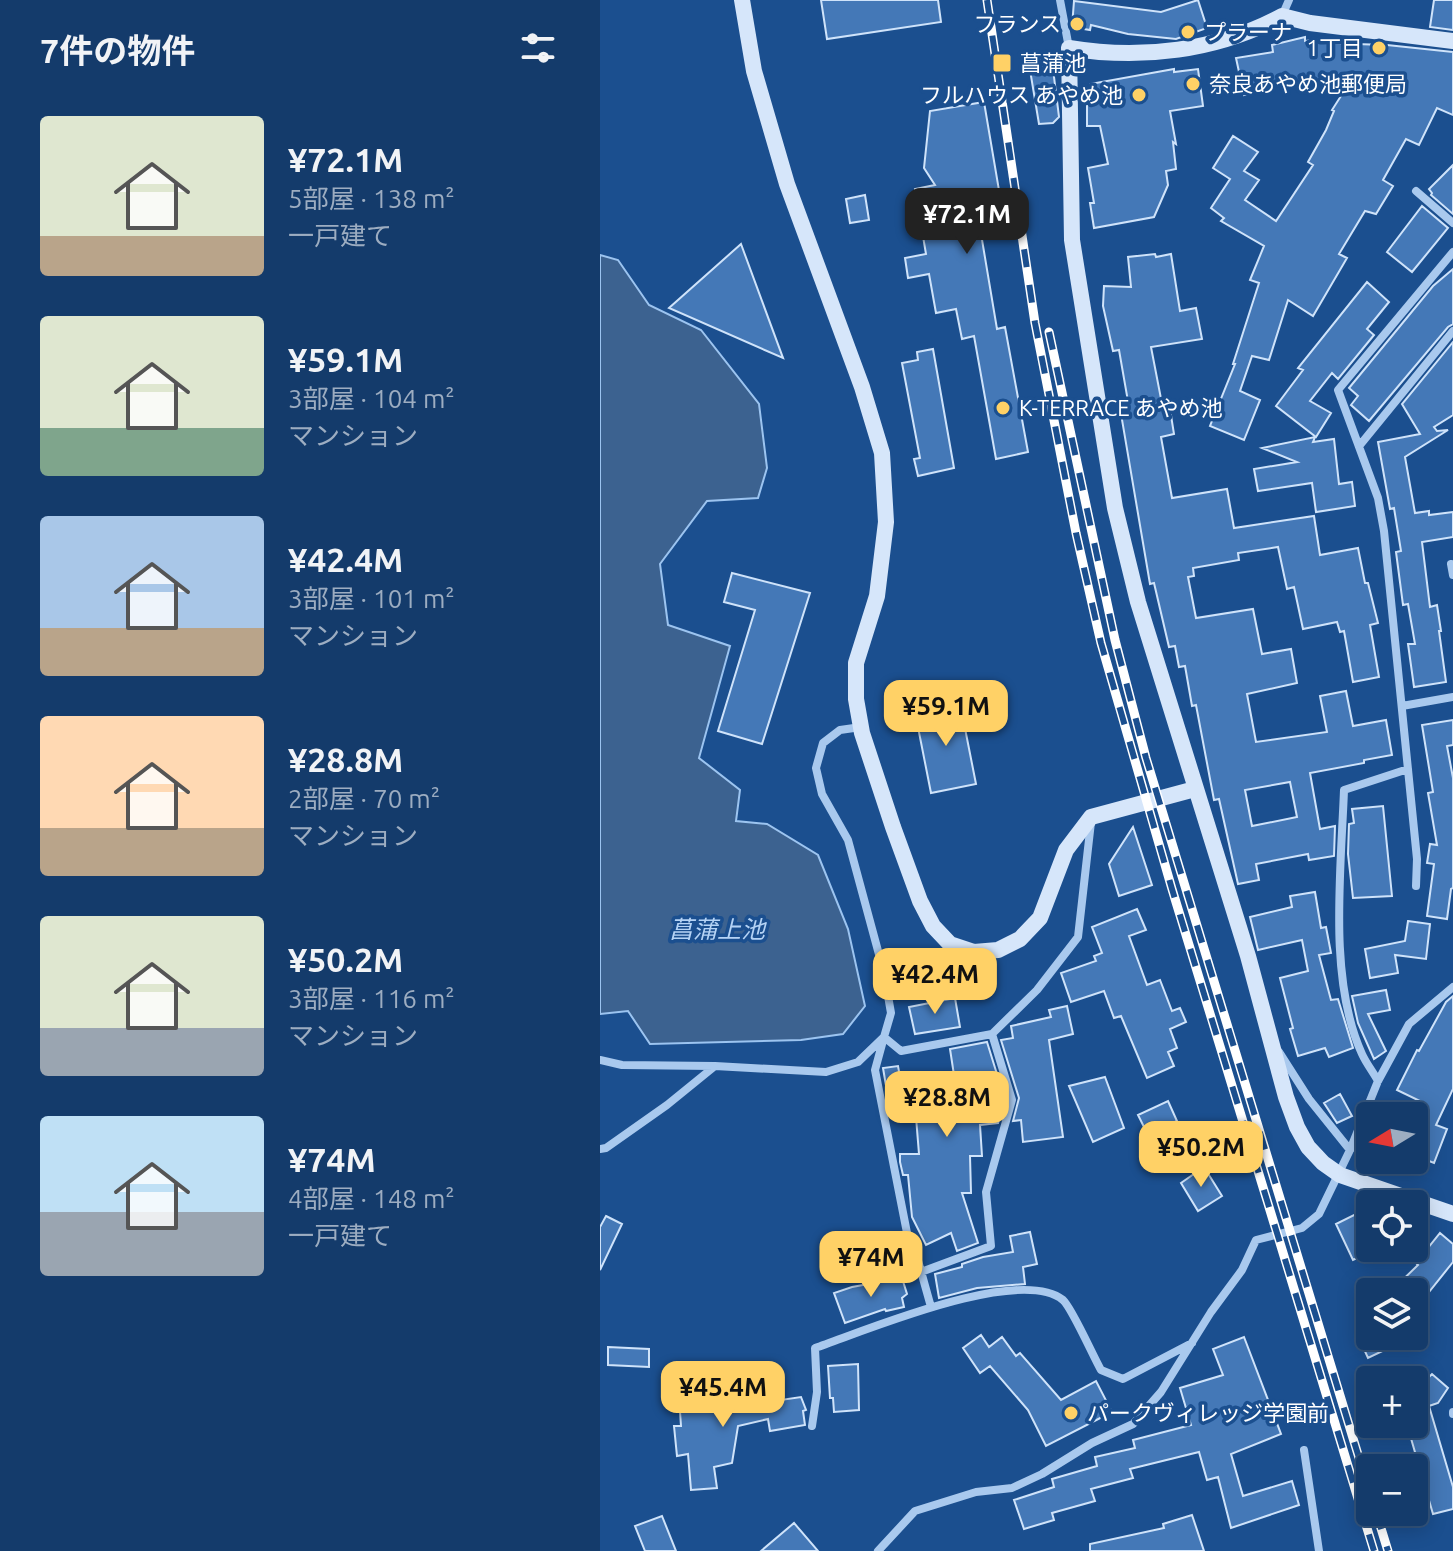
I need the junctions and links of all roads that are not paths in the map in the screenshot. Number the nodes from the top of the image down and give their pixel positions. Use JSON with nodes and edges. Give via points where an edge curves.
{"nodes":[{"id":1,"x":742,"y":0,"type":"edge"},
{"id":2,"x":1060,"y":0,"type":"edge"},
{"id":3,"x":1286,"y":8,"type":"edge"},
{"id":4,"x":1453,"y":41,"type":"edge"},
{"id":5,"x":1069,"y":48,"type":"junction"},
{"id":6,"x":1416,"y":191,"type":"dead end"},
{"id":7,"x":1453,"y":223,"type":"edge"},
{"id":8,"x":1453,"y":252,"type":"edge"},
{"id":9,"x":1453,"y":331,"type":"edge"},
{"id":10,"x":1360,"y":445,"type":"junction"},
{"id":11,"x":1451,"y":564,"type":"dead end"},
{"id":12,"x":1453,"y":575,"type":"edge"},
{"id":13,"x":1453,"y":697,"type":"edge"},
{"id":14,"x":1402,"y":706,"type":"junction"},
{"id":15,"x":861,"y":727,"type":"junction"},
{"id":16,"x":1408,"y":769,"type":"junction"},
{"id":17,"x":1195,"y":789,"type":"junction"},
{"id":18,"x":1099,"y":814,"type":"junction"},
{"id":19,"x":1416,"y":886,"type":"dead end"},
{"id":20,"x":1453,"y":987,"type":"edge"},
{"id":21,"x":992,"y":1034,"type":"junction"},
{"id":22,"x":884,"y":1037,"type":"junction"},
{"id":23,"x":1274,"y":1045,"type":"junction"},
{"id":24,"x":600,"y":1060,"type":"edge"},
{"id":25,"x":715,"y":1066,"type":"junction"},
{"id":26,"x":1378,"y":1081,"type":"junction"},
{"id":27,"x":600,"y":1149,"type":"edge"},
{"id":28,"x":1348,"y":1154,"type":"junction"},
{"id":29,"x":1453,"y":1214,"type":"edge"},
{"id":30,"x":921,"y":1272,"type":"junction"},
{"id":31,"x":931,"y":1307,"type":"junction"},
{"id":32,"x":1195,"y":1341,"type":"junction"},
{"id":33,"x":812,"y":1426,"type":"dead end"},
{"id":34,"x":1304,"y":1450,"type":"dead end"},
{"id":35,"x":878,"y":1551,"type":"edge"},
{"id":36,"x":1319,"y":1551,"type":"edge"}],
"edges":[{"from":1,"to":15,"type":"street","via":[[754,71],[787,184],[882,453],[886,522],[877,596],[856,663]]},
{"from":2,"to":5,"type":"street"},
{"from":3,"to":4,"type":"street","via":[[1310,23]]},
{"from":3,"to":5,"type":"street","via":[[1259,28],[1181,51],[1109,55]]},
{"from":5,"to":17,"type":"street","via":[[1072,240],[1097,409],[1138,602]]},
{"from":6,"to":7,"type":"street"},
{"from":8,"to":10,"type":"street","via":[[1338,390]]},
{"from":9,"to":10,"type":"street"},
{"from":10,"to":14,"type":"street","via":[[1384,531]]},
{"from":11,"to":12,"type":"street"},
{"from":13,"to":14,"type":"street"},
{"from":14,"to":16,"type":"street"},
{"from":15,"to":18,"type":"street","via":[[920,901],[950,944],[974,952],[998,950],[1020,939],[1040,918],[1066,850]]},
{"from":15,"to":22,"type":"street","via":[[840,730],[823,743],[816,768],[822,794],[848,840],[884,973],[891,1013]]},
{"from":16,"to":19,"type":"street"},
{"from":16,"to":26,"type":"street","via":[[1344,790],[1339,930],[1344,994],[1362,1054]]},
{"from":17,"to":18,"type":"street"},
{"from":17,"to":23,"type":"street"},
{"from":18,"to":21,"type":"street","via":[[1078,937],[1037,990]]},
{"from":20,"to":26,"type":"street","via":[[1409,1024]]},
{"from":21,"to":22,"type":"street","via":[[901,1051]]},
{"from":21,"to":30,"type":"street","via":[[1012,1100],[986,1192],[991,1246]]},
{"from":22,"to":25,"type":"street","via":[[858,1062],[826,1072]]},
{"from":22,"to":30,"type":"street","via":[[875,1070],[909,1243]]},
{"from":23,"to":28,"type":"street"},
{"from":23,"to":29,"type":"street","via":[[1297,1127],[1323,1163],[1340,1175]]},
{"from":24,"to":25,"type":"street"},
{"from":25,"to":27,"type":"street"},
{"from":26,"to":28,"type":"street"},
{"from":28,"to":32,"type":"street","via":[[1319,1214],[1302,1228],[1256,1240]]},
{"from":30,"to":31,"type":"street"},
{"from":31,"to":32,"type":"street","via":[[1036,1289],[1064,1300],[1101,1370],[1123,1379]]},
{"from":31,"to":33,"type":"street","via":[[815,1348]]},
{"from":32,"to":35,"type":"street","via":[[1133,1424],[1012,1488],[976,1492],[915,1511]]},
{"from":34,"to":36,"type":"street"}]}
